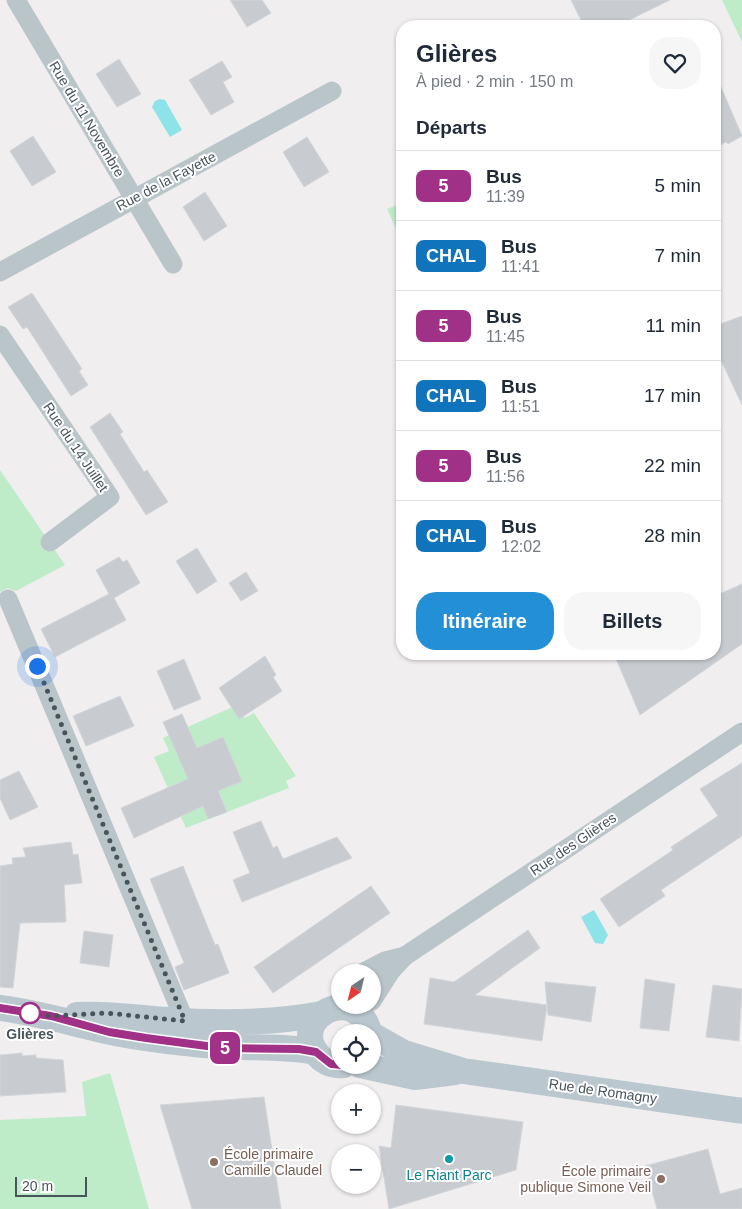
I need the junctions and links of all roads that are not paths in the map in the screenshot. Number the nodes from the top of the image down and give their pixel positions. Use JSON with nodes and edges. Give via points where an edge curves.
{"nodes":[{"id":1,"x":16,"y":0,"type":"edge"},
{"id":2,"x":332,"y":91,"type":"dead end"},
{"id":3,"x":134,"y":199,"type":"junction"},
{"id":4,"x":173,"y":264,"type":"dead end"},
{"id":5,"x":0,"y":272,"type":"edge"},
{"id":6,"x":0,"y":334,"type":"edge"},
{"id":7,"x":50,"y":542,"type":"dead end"},
{"id":8,"x":8,"y":599,"type":"dead end"},
{"id":9,"x":742,"y":732,"type":"edge"},
{"id":10,"x":405,"y":956,"type":"junction"},
{"id":11,"x":378,"y":964,"type":"edge"},
{"id":12,"x":0,"y":1008,"type":"edge"},
{"id":13,"x":357,"y":1015,"type":"edge"},
{"id":14,"x":51,"y":1016,"type":"junction"},
{"id":15,"x":185,"y":1021,"type":"junction"},
{"id":16,"x":195,"y":1044,"type":"junction"},
{"id":17,"x":316,"y":1052,"type":"junction"},
{"id":18,"x":331,"y":1063,"type":"edge"},
{"id":19,"x":381,"y":1070,"type":"edge"},
{"id":20,"x":463,"y":1071,"type":"junction"},
{"id":21,"x":742,"y":1111,"type":"edge"}],
"edges":[{"from":1,"to":3,"type":"street","name":"Rue du 11 Novembre"},
{"from":2,"to":3,"type":"street","name":"Rue de la Fayette"},
{"from":3,"to":4,"type":"street","name":"Rue du 11 Novembre"},
{"from":3,"to":5,"type":"street","name":"Rue de la Fayette"},
{"from":6,"to":7,"type":"street","name":"Rue du 14 Juillet","via":[[110,497]]},
{"from":8,"to":15,"type":"street"},
{"from":9,"to":10,"type":"street","name":"Rue des Glières"},
{"from":10,"to":11,"type":"street","name":"Rue des Glières"},
{"from":10,"to":13,"type":"street","name":"Rue des Glières"},
{"from":12,"to":14,"type":"street"},
{"from":13,"to":15,"type":"street","via":[[276,1021]]},
{"from":13,"to":17,"type":"street","via":[[314,1023],[311,1032]]},
{"from":13,"to":20,"type":"street","name":"Rue de Romagny","via":[[404,1053]]},
{"from":14,"to":15,"type":"street","via":[[107,1013]]},
{"from":14,"to":16,"type":"street","via":[[117,1033]]},
{"from":15,"to":16,"type":"street"},
{"from":16,"to":17,"type":"street","via":[[281,1047]]},
{"from":17,"to":18,"type":"street"},
{"from":19,"to":20,"type":"street","name":"Rue de Romagny","via":[[415,1077]]},
{"from":20,"to":21,"type":"street","name":"Rue de Romagny"}]}
